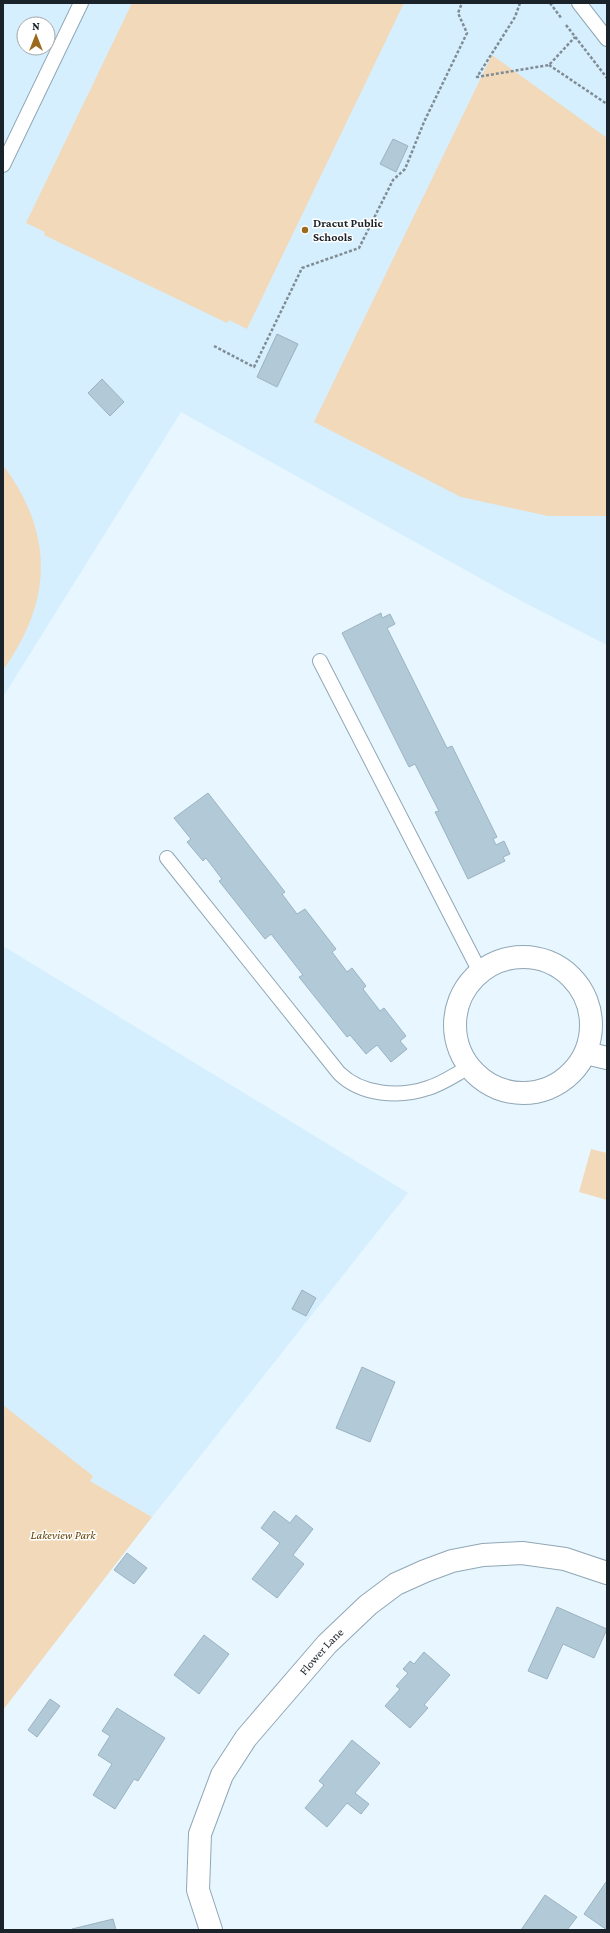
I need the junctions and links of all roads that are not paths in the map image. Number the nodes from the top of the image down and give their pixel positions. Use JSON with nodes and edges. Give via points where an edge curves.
{"nodes":[{"id":1,"x":80,"y":3,"type":"edge"},
{"id":2,"x":580,"y":3,"type":"edge"},
{"id":3,"x":607,"y":39,"type":"edge"},
{"id":4,"x":3,"y":165,"type":"edge"},
{"id":5,"x":320,"y":661,"type":"dead end"},
{"id":6,"x":167,"y":858,"type":"dead end"},
{"id":7,"x":480,"y":972,"type":"junction"},
{"id":8,"x":586,"y":1053,"type":"junction"},
{"id":9,"x":607,"y":1058,"type":"edge"},
{"id":10,"x":469,"y":1067,"type":"junction"},
{"id":11,"x":607,"y":1573,"type":"edge"},
{"id":12,"x":211,"y":1930,"type":"edge"}],
"edges":[{"from":1,"to":4,"type":"lane"},
{"from":2,"to":3,"type":"lane"},
{"from":5,"to":7,"type":"lane"},
{"from":6,"to":10,"type":"lane","via":[[347,1081],[370,1091],[416,1092]]},
{"from":7,"to":8,"type":"street","via":[[492,964],[519,957],[547,961],[560,967],[580,986],[587,998],[592,1026]]},
{"from":7,"to":10,"type":"street","via":[[463,992],[455,1017],[457,1044]]},
{"from":8,"to":9,"type":"street"},
{"from":8,"to":10,"type":"street","via":[[570,1076],[546,1090],[532,1093],[518,1094],[497,1088],[479,1078]]},
{"from":11,"to":12,"type":"street","name":"Flower Lane","via":[[565,1559],[529,1554],[483,1555],[452,1561],[425,1571],[396,1584],[368,1605],[306,1668],[246,1738],[222,1775],[200,1834],[198,1890]]}]}
